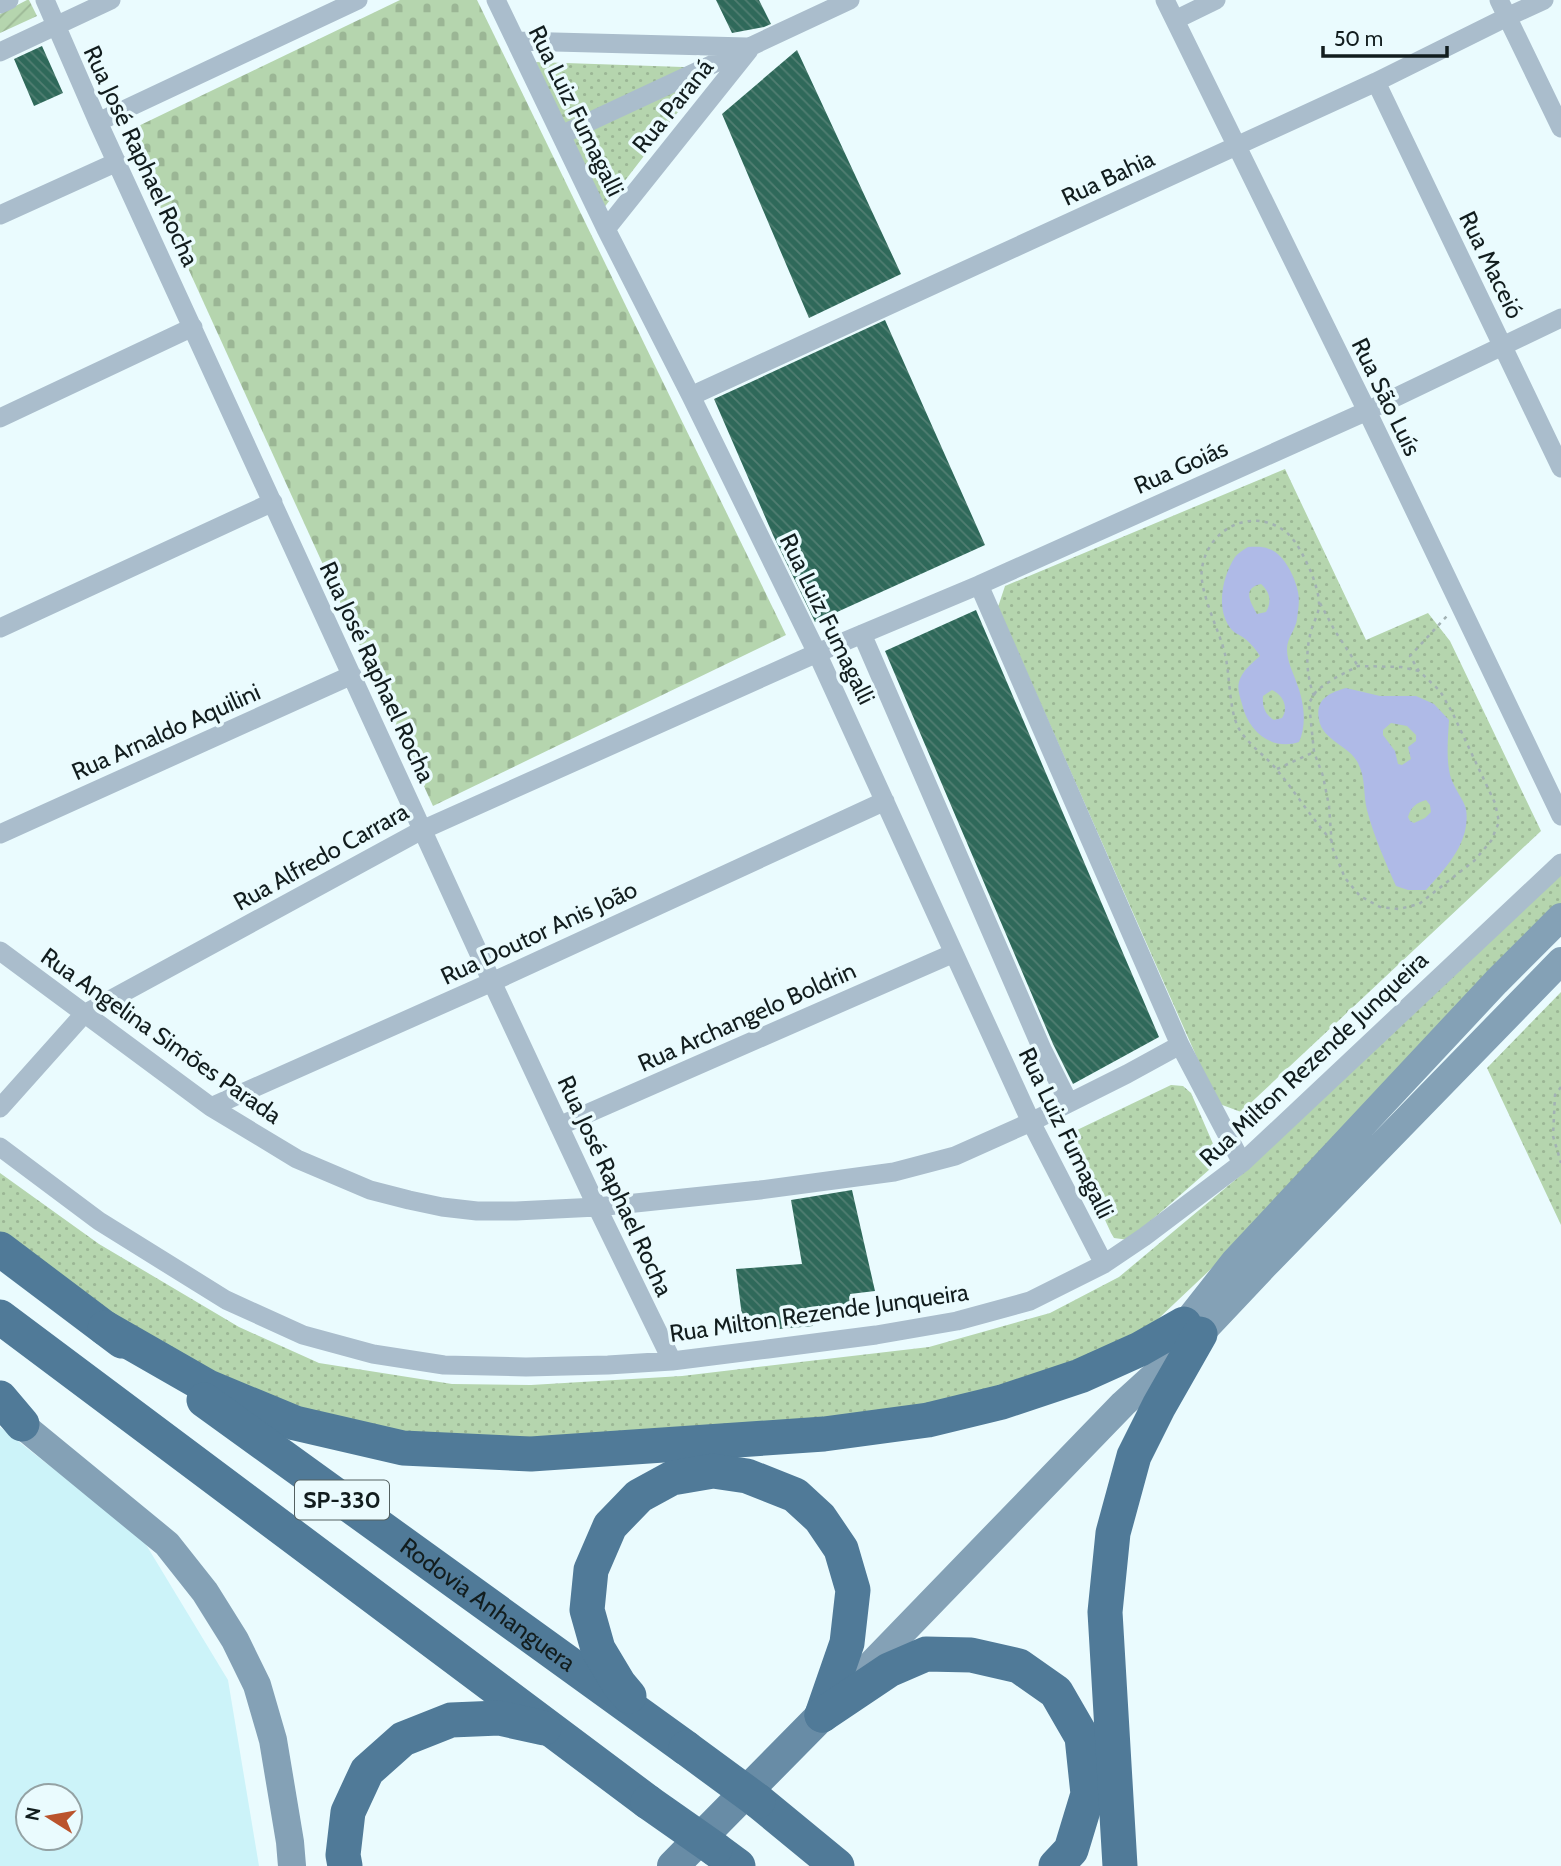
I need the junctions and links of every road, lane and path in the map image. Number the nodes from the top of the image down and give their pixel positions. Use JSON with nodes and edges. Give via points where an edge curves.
{"nodes":[{"id":1,"x":9,"y":0,"type":"edge"},
{"id":2,"x":45,"y":0,"type":"edge"},
{"id":3,"x":111,"y":0,"type":"edge"},
{"id":4,"x":358,"y":0,"type":"edge"},
{"id":5,"x":496,"y":0,"type":"edge"},
{"id":6,"x":850,"y":0,"type":"edge"},
{"id":7,"x":1165,"y":0,"type":"edge"},
{"id":8,"x":1216,"y":0,"type":"edge"},
{"id":9,"x":1544,"y":0,"type":"edge"},
{"id":10,"x":0,"y":4,"type":"edge"},
{"id":11,"x":1503,"y":8,"type":"edge"},
{"id":12,"x":1175,"y":20,"type":"junction"},
{"id":13,"x":55,"y":26,"type":"junction"},
{"id":14,"x":516,"y":41,"type":"junction"},
{"id":15,"x":752,"y":47,"type":"junction"},
{"id":16,"x":0,"y":52,"type":"edge"},
{"id":17,"x":1376,"y":82,"type":"junction"},
{"id":18,"x":99,"y":122,"type":"junction"},
{"id":19,"x":1561,"y":128,"type":"edge"},
{"id":20,"x":561,"y":135,"type":"junction"},
{"id":21,"x":1237,"y":146,"type":"junction"},
{"id":22,"x":117,"y":162,"type":"junction"},
{"id":23,"x":0,"y":215,"type":"edge"},
{"id":24,"x":606,"y":229,"type":"junction"},
{"id":25,"x":1561,"y":318,"type":"edge"},
{"id":26,"x":192,"y":327,"type":"junction"},
{"id":27,"x":1503,"y":345,"type":"junction"},
{"id":28,"x":691,"y":396,"type":"junction"},
{"id":29,"x":1367,"y":411,"type":"junction"},
{"id":30,"x":0,"y":418,"type":"edge"},
{"id":31,"x":1561,"y":468,"type":"edge"},
{"id":32,"x":272,"y":502,"type":"junction"},
{"id":33,"x":979,"y":585,"type":"junction"},
{"id":34,"x":1320,"y":603,"type":"junction"},
{"id":35,"x":1458,"y":603,"type":"junction"},
{"id":36,"x":0,"y":628,"type":"edge"},
{"id":37,"x":862,"y":634,"type":"junction"},
{"id":38,"x":817,"y":653,"type":"junction"},
{"id":39,"x":1358,"y":666,"type":"junction"},
{"id":40,"x":1419,"y":671,"type":"junction"},
{"id":41,"x":352,"y":675,"type":"junction"},
{"id":42,"x":1314,"y":696,"type":"junction"},
{"id":43,"x":1314,"y":752,"type":"junction"},
{"id":44,"x":1276,"y":769,"type":"junction"},
{"id":45,"x":885,"y":801,"type":"junction"},
{"id":46,"x":1561,"y":816,"type":"edge"},
{"id":47,"x":422,"y":830,"type":"junction"},
{"id":48,"x":0,"y":834,"type":"edge"},
{"id":49,"x":1332,"y":841,"type":"junction"},
{"id":50,"x":1561,"y":863,"type":"edge"},
{"id":51,"x":1561,"y":917,"type":"edge"},
{"id":52,"x":0,"y":951,"type":"edge"},
{"id":53,"x":954,"y":953,"type":"junction"},
{"id":54,"x":1561,"y":961,"type":"edge"},
{"id":55,"x":492,"y":982,"type":"junction"},
{"id":56,"x":84,"y":1014,"type":"junction"},
{"id":57,"x":1180,"y":1045,"type":"junction"},
{"id":58,"x":1561,"y":1087,"type":"edge"},
{"id":59,"x":1069,"y":1102,"type":"junction"},
{"id":60,"x":211,"y":1107,"type":"junction"},
{"id":61,"x":0,"y":1108,"type":"edge"},
{"id":62,"x":1031,"y":1122,"type":"junction"},
{"id":63,"x":559,"y":1126,"type":"junction"},
{"id":64,"x":0,"y":1147,"type":"edge"},
{"id":65,"x":1242,"y":1163,"type":"junction"},
{"id":66,"x":1561,"y":1163,"type":"edge"},
{"id":67,"x":597,"y":1207,"type":"junction"},
{"id":68,"x":0,"y":1249,"type":"edge"},
{"id":69,"x":1104,"y":1264,"type":"junction"},
{"id":70,"x":0,"y":1317,"type":"edge"},
{"id":71,"x":105,"y":1328,"type":"junction"},
{"id":72,"x":1192,"y":1329,"type":"junction"},
{"id":73,"x":672,"y":1360,"type":"junction"},
{"id":74,"x":0,"y":1398,"type":"edge"},
{"id":75,"x":11,"y":1416,"type":"edge"},
{"id":76,"x":822,"y":1715,"type":"junction"},
{"id":77,"x":654,"y":1725,"type":"junction"},
{"id":78,"x":555,"y":1730,"type":"junction"},
{"id":79,"x":726,"y":1858,"type":"edge"},
{"id":80,"x":292,"y":1866,"type":"edge"},
{"id":81,"x":345,"y":1866,"type":"edge"},
{"id":82,"x":673,"y":1866,"type":"edge"},
{"id":83,"x":837,"y":1866,"type":"edge"},
{"id":84,"x":1056,"y":1866,"type":"edge"},
{"id":85,"x":1120,"y":1866,"type":"edge"}],
"edges":[{"from":1,"to":10,"type":"street"},
{"from":2,"to":13,"type":"street","name":"Rua José Raphael Rocha"},
{"from":3,"to":13,"type":"street"},
{"from":4,"to":18,"type":"street"},
{"from":5,"to":14,"type":"street","name":"Rua Luiz Fumagalli"},
{"from":6,"to":15,"type":"street","name":"Rua Paraná"},
{"from":7,"to":12,"type":"street","name":"Rua São Luís"},
{"from":8,"to":12,"type":"street"},
{"from":9,"to":11,"type":"street","name":"Rua Bahia"},
{"from":11,"to":17,"type":"street","name":"Rua Bahia"},
{"from":11,"to":19,"type":"street"},
{"from":12,"to":21,"type":"street","name":"Rua São Luís"},
{"from":13,"to":16,"type":"street"},
{"from":13,"to":18,"type":"street","name":"Rua José Raphael Rocha"},
{"from":14,"to":15,"type":"street","name":"Rua Paraná"},
{"from":14,"to":20,"type":"street","name":"Rua Luiz Fumagalli"},
{"from":15,"to":20,"type":"street","name":"Rua Paraná"},
{"from":15,"to":24,"type":"street","name":"Rua Paraná"},
{"from":17,"to":21,"type":"street","name":"Rua Bahia"},
{"from":17,"to":27,"type":"street","name":"Rua Maceió"},
{"from":18,"to":22,"type":"street","name":"Rua José Raphael Rocha"},
{"from":20,"to":24,"type":"street","name":"Rua Luiz Fumagalli"},
{"from":21,"to":28,"type":"street","name":"Rua Bahia"},
{"from":21,"to":29,"type":"street","name":"Rua São Luís"},
{"from":22,"to":23,"type":"street"},
{"from":22,"to":26,"type":"street","name":"Rua José Raphael Rocha"},
{"from":24,"to":28,"type":"street","name":"Rua Luiz Fumagalli"},
{"from":25,"to":27,"type":"street","name":"Rua Goiás"},
{"from":26,"to":30,"type":"street"},
{"from":26,"to":32,"type":"street","name":"Rua José Raphael Rocha"},
{"from":27,"to":29,"type":"street","name":"Rua Goiás"},
{"from":27,"to":31,"type":"street","name":"Rua Maceió"},
{"from":28,"to":38,"type":"street","name":"Rua Luiz Fumagalli"},
{"from":29,"to":33,"type":"street","name":"Rua Goiás"},
{"from":29,"to":35,"type":"street","name":"Rua São Luís"},
{"from":32,"to":36,"type":"street"},
{"from":32,"to":41,"type":"street","name":"Rua José Raphael Rocha"},
{"from":33,"to":37,"type":"street","name":"Rua Goiás"},
{"from":33,"to":57,"type":"street"},
{"from":34,"to":39,"type":"path"},
{"from":34,"to":42,"type":"path","via":[[1308,654],[1307,678]]},
{"from":34,"to":44,"type":"path","via":[[1300,551],[1287,533],[1271,523],[1236,523],[1221,532],[1201,569],[1225,652],[1237,726]]},
{"from":35,"to":40,"type":"path","via":[[1410,656]]},
{"from":35,"to":46,"type":"street","name":"Rua São Luís"},
{"from":37,"to":38,"type":"street","name":"Rua Goiás"},
{"from":37,"to":59,"type":"street"},
{"from":38,"to":45,"type":"street","name":"Rua Luiz Fumagalli"},
{"from":38,"to":47,"type":"street","name":"Rua Alfredo Carrara"},
{"from":39,"to":40,"type":"path"},
{"from":39,"to":42,"type":"path"},
{"from":40,"to":49,"type":"path","via":[[1440,691],[1495,803],[1499,822],[1491,841],[1474,861],[1419,904],[1399,909],[1380,907],[1360,896],[1345,878]]},
{"from":41,"to":47,"type":"street","name":"Rua José Raphael Rocha"},
{"from":41,"to":48,"type":"street","name":"Rua Arnaldo Aquilini"},
{"from":42,"to":43,"type":"path","via":[[1309,703]]},
{"from":43,"to":44,"type":"path"},
{"from":43,"to":49,"type":"path","via":[[1323,776]]},
{"from":44,"to":49,"type":"path"},
{"from":45,"to":53,"type":"street","name":"Rua Luiz Fumagalli"},
{"from":45,"to":55,"type":"street","name":"Rua Doutor Anis João"},
{"from":47,"to":55,"type":"street","name":"Rua José Raphael Rocha"},
{"from":47,"to":56,"type":"street","name":"Rua Alfredo Carrara"},
{"from":50,"to":65,"type":"street","name":"Rua Milton Rezende Junqueira"},
{"from":51,"to":72,"type":"main road","via":[[1235,1261]]},
{"from":52,"to":56,"type":"street","name":"Rua Angelina Simões Parada"},
{"from":53,"to":62,"type":"street","name":"Rua Luiz Fumagalli"},
{"from":53,"to":63,"type":"street","name":"Rua Archangelo Boldrin"},
{"from":54,"to":72,"type":"main road","via":[[1303,1225]]},
{"from":55,"to":60,"type":"street","name":"Rua Doutor Anis João"},
{"from":55,"to":63,"type":"street","name":"Rua José Raphael Rocha"},
{"from":56,"to":60,"type":"street","name":"Rua Angelina Simões Parada"},
{"from":56,"to":61,"type":"street","name":"Rua Alfredo Carrara"},
{"from":57,"to":59,"type":"street","name":"Rua Angelina Simões Parada"},
{"from":57,"to":65,"type":"street"},
{"from":58,"to":66,"type":"path","via":[[1555,1095],[1553,1136]]},
{"from":59,"to":62,"type":"street","name":"Rua Angelina Simões Parada"},
{"from":60,"to":67,"type":"street","name":"Rua Angelina Simões Parada","via":[[297,1159],[370,1190],[477,1211]]},
{"from":62,"to":67,"type":"street","name":"Rua Angelina Simões Parada","via":[[955,1156],[894,1172]]},
{"from":62,"to":69,"type":"street","name":"Rua Luiz Fumagalli"},
{"from":63,"to":67,"type":"street","name":"Rua José Raphael Rocha"},
{"from":64,"to":73,"type":"street","name":"Rua Milton Rezende Junqueira","via":[[99,1221],[226,1300],[303,1335],[373,1354],[444,1365],[526,1367]]},
{"from":65,"to":69,"type":"street","name":"Rua Milton Rezende Junqueira"},
{"from":67,"to":73,"type":"street","name":"Rua José Raphael Rocha"},
{"from":68,"to":71,"type":"highway","name":"Rodovia Anhanguera","number":"SP-330"},
{"from":69,"to":73,"type":"street","name":"Rua Milton Rezende Junqueira","via":[[1030,1301],[957,1321]]},
{"from":70,"to":78,"type":"highway","number":"SP-330"},
{"from":71,"to":72,"type":"highway","via":[[208,1387],[295,1423],[403,1448],[531,1454],[824,1434],[928,1420],[1080,1376]]},
{"from":71,"to":77,"type":"highway","name":"Rodovia Anhanguera","number":"SP-330"},
{"from":72,"to":76,"type":"main road"},
{"from":72,"to":85,"type":"highway","via":[[1134,1457],[1113,1533],[1105,1612]]},
{"from":74,"to":75,"type":"highway"},
{"from":75,"to":80,"type":"main road","via":[[167,1544],[235,1640],[257,1685],[273,1740]]},
{"from":76,"to":77,"type":"highway","via":[[847,1643],[853,1590],[841,1549],[820,1518],[795,1495],[747,1476],[713,1471],[672,1478],[639,1496],[610,1526],[591,1570],[587,1610],[598,1649],[618,1684]]},
{"from":76,"to":82,"type":"main road"},
{"from":76,"to":84,"type":"highway","via":[[889,1670],[926,1654],[971,1655],[1019,1666],[1056,1692],[1082,1737],[1088,1794],[1071,1850]]},
{"from":77,"to":83,"type":"highway","name":"Rodovia Anhanguera","number":"SP-330","bridge":true},
{"from":78,"to":79,"type":"highway","number":"SP-330","bridge":true},
{"from":78,"to":81,"type":"highway","via":[[499,1718],[451,1720],[403,1739],[367,1771],[348,1812]]}]}
